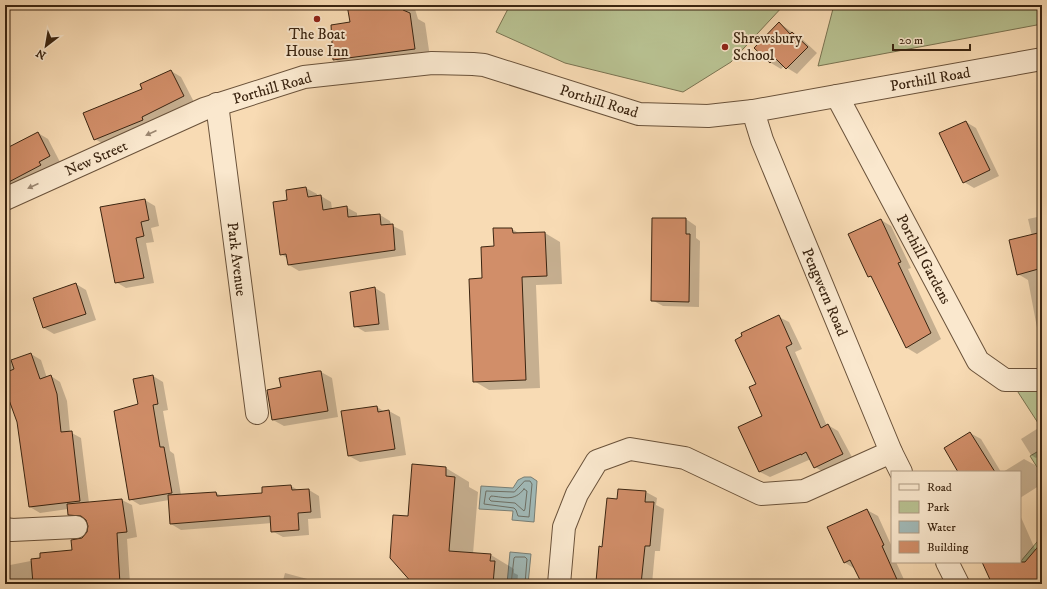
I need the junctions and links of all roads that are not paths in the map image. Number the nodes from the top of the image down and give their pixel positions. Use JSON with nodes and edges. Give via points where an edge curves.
{"nodes":[{"id":1,"x":1042,"y":59,"type":"edge"},
{"id":2,"x":837,"y":96,"type":"junction"},
{"id":3,"x":217,"y":104,"type":"junction"},
{"id":4,"x":753,"y":111,"type":"junction"},
{"id":5,"x":187,"y":117,"type":"joint"},
{"id":6,"x":5,"y":199,"type":"edge"},
{"id":7,"x":1042,"y":380,"type":"edge"},
{"id":8,"x":257,"y":412,"type":"dead end"},
{"id":9,"x":891,"y":452,"type":"junction"},
{"id":10,"x":900,"y":471,"type":"edge"},
{"id":11,"x":76,"y":527,"type":"dead end"},
{"id":12,"x":5,"y":529,"type":"edge"},
{"id":13,"x":948,"y":563,"type":"edge"},
{"id":14,"x":559,"y":584,"type":"edge"},
{"id":15,"x":958,"y":584,"type":"edge"}],
"edges":[{"from":1,"to":2,"type":"street","name":"Porthill Road"},
{"from":2,"to":4,"type":"street","name":"Porthill Road"},
{"from":2,"to":7,"type":"street","name":"Porthill Gardens","via":[[978,361],[1006,380]]},
{"from":3,"to":4,"type":"street","name":"Porthill Road","via":[[304,76],[450,63],[484,65],[639,114],[708,116]]},
{"from":3,"to":5,"type":"street","name":"Porthill Road"},
{"from":3,"to":8,"type":"street","name":"Park Avenue"},
{"from":4,"to":9,"type":"street","name":"Pengwern Road","via":[[762,140]]},
{"from":5,"to":6,"type":"street","name":"New Street","one_way":true},
{"from":9,"to":10,"type":"street","name":"Pengwern Road"},
{"from":9,"to":14,"type":"street","via":[[804,491],[761,494],[685,458],[630,449],[597,461],[577,494],[564,527]]},
{"from":11,"to":12,"type":"street"},
{"from":13,"to":15,"type":"street"}]}
